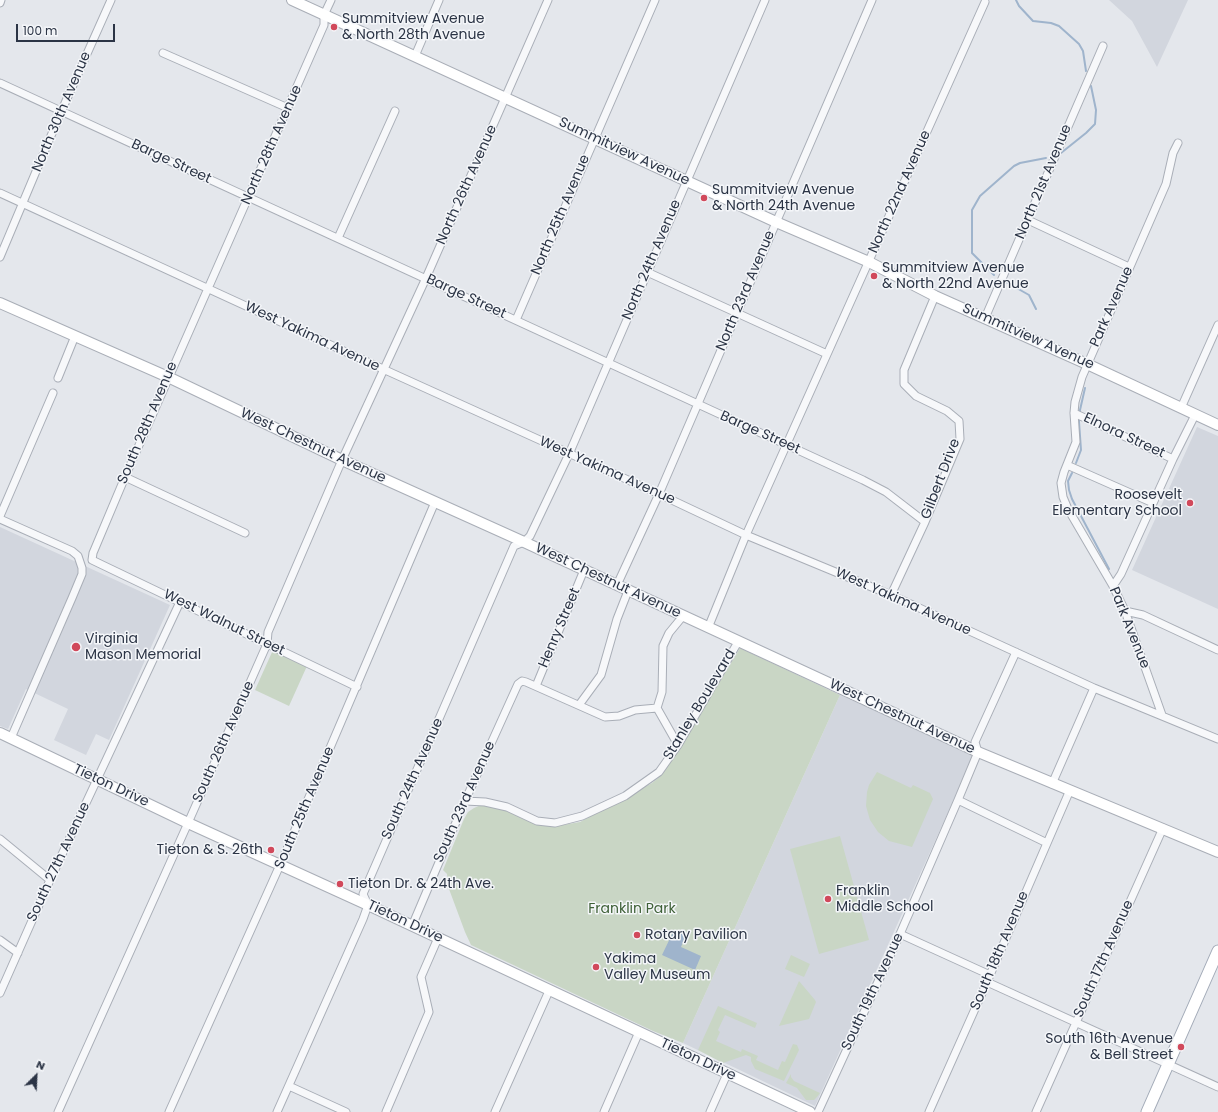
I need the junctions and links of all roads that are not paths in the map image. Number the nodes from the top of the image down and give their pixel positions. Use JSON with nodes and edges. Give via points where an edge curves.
{"nodes":[{"id":1,"x":1,"y":0,"type":"edge"},
{"id":2,"x":111,"y":0,"type":"edge"},
{"id":3,"x":292,"y":0,"type":"edge"},
{"id":4,"x":331,"y":0,"type":"edge"},
{"id":5,"x":439,"y":0,"type":"edge"},
{"id":6,"x":548,"y":0,"type":"edge"},
{"id":7,"x":655,"y":0,"type":"edge"},
{"id":8,"x":764,"y":0,"type":"edge"},
{"id":9,"x":872,"y":0,"type":"edge"},
{"id":10,"x":985,"y":2,"type":"dead end"},
{"id":11,"x":0,"y":3,"type":"edge"},
{"id":12,"x":324,"y":15,"type":"junction"},
{"id":13,"x":1103,"y":46,"type":"dead end"},
{"id":14,"x":163,"y":53,"type":"dead end"},
{"id":15,"x":415,"y":56,"type":"junction"},
{"id":16,"x":0,"y":83,"type":"edge"},
{"id":17,"x":505,"y":98,"type":"junction"},
{"id":18,"x":288,"y":108,"type":"junction"},
{"id":19,"x":395,"y":111,"type":"dead end"},
{"id":20,"x":61,"y":112,"type":"junction"},
{"id":21,"x":594,"y":138,"type":"junction"},
{"id":22,"x":1178,"y":143,"type":"dead end"},
{"id":23,"x":687,"y":181,"type":"junction"},
{"id":24,"x":0,"y":193,"type":"edge"},
{"id":25,"x":249,"y":198,"type":"junction"},
{"id":26,"x":23,"y":203,"type":"junction"},
{"id":27,"x":1028,"y":220,"type":"junction"},
{"id":28,"x":776,"y":222,"type":"junction"},
{"id":29,"x":338,"y":238,"type":"junction"},
{"id":30,"x":0,"y":257,"type":"edge"},
{"id":31,"x":868,"y":262,"type":"junction"},
{"id":32,"x":1129,"y":267,"type":"junction"},
{"id":33,"x":647,"y":272,"type":"junction"},
{"id":34,"x":426,"y":278,"type":"junction"},
{"id":35,"x":207,"y":288,"type":"junction"},
{"id":36,"x":935,"y":296,"type":"junction"},
{"id":37,"x":0,"y":303,"type":"edge"},
{"id":38,"x":736,"y":314,"type":"junction"},
{"id":39,"x":985,"y":318,"type":"junction"},
{"id":40,"x":516,"y":320,"type":"junction"},
{"id":41,"x":1218,"y":326,"type":"edge"},
{"id":42,"x":75,"y":336,"type":"junction"},
{"id":43,"x":827,"y":354,"type":"junction"},
{"id":44,"x":608,"y":363,"type":"junction"},
{"id":45,"x":1087,"y":364,"type":"junction"},
{"id":46,"x":383,"y":369,"type":"junction"},
{"id":47,"x":168,"y":377,"type":"junction"},
{"id":48,"x":58,"y":378,"type":"dead end"},
{"id":49,"x":53,"y":393,"type":"dead end"},
{"id":50,"x":697,"y":404,"type":"junction"},
{"id":51,"x":1181,"y":408,"type":"junction"},
{"id":52,"x":1195,"y":414,"type":"junction"},
{"id":53,"x":1078,"y":415,"type":"junction"},
{"id":54,"x":1218,"y":425,"type":"edge"},
{"id":55,"x":787,"y":444,"type":"junction"},
{"id":56,"x":569,"y":454,"type":"junction"},
{"id":57,"x":1173,"y":459,"type":"junction"},
{"id":58,"x":342,"y":460,"type":"junction"},
{"id":59,"x":1067,"y":465,"type":"junction"},
{"id":60,"x":125,"y":477,"type":"junction"},
{"id":61,"x":659,"y":494,"type":"junction"},
{"id":62,"x":435,"y":502,"type":"junction"},
{"id":63,"x":1153,"y":503,"type":"junction"},
{"id":64,"x":0,"y":517,"type":"edge"},
{"id":65,"x":925,"y":522,"type":"junction"},
{"id":66,"x":245,"y":533,"type":"dead end"},
{"id":67,"x":746,"y":535,"type":"junction"},
{"id":68,"x":524,"y":542,"type":"junction"},
{"id":69,"x":92,"y":560,"type":"joint"},
{"id":70,"x":584,"y":570,"type":"junction"},
{"id":71,"x":617,"y":585,"type":"junction"},
{"id":72,"x":1113,"y":586,"type":"junction"},
{"id":73,"x":628,"y":591,"type":"junction"},
{"id":74,"x":891,"y":595,"type":"junction"},
{"id":75,"x":180,"y":602,"type":"junction"},
{"id":76,"x":1125,"y":611,"type":"junction"},
{"id":77,"x":683,"y":616,"type":"junction"},
{"id":78,"x":708,"y":628,"type":"junction"},
{"id":79,"x":738,"y":642,"type":"junction"},
{"id":80,"x":267,"y":644,"type":"junction"},
{"id":81,"x":1218,"y":650,"type":"edge"},
{"id":82,"x":1016,"y":652,"type":"junction"},
{"id":83,"x":536,"y":686,"type":"junction"},
{"id":84,"x":357,"y":687,"type":"junction"},
{"id":85,"x":1094,"y":688,"type":"junction"},
{"id":86,"x":579,"y":705,"type":"junction"},
{"id":87,"x":657,"y":708,"type":"junction"},
{"id":88,"x":1162,"y":715,"type":"junction"},
{"id":89,"x":0,"y":733,"type":"edge"},
{"id":90,"x":11,"y":738,"type":"junction"},
{"id":91,"x":1218,"y":739,"type":"edge"},
{"id":92,"x":678,"y":745,"type":"junction"},
{"id":93,"x":978,"y":752,"type":"junction"},
{"id":94,"x":97,"y":780,"type":"junction"},
{"id":95,"x":1052,"y":784,"type":"junction"},
{"id":96,"x":1070,"y":790,"type":"junction"},
{"id":97,"x":958,"y":800,"type":"junction"},
{"id":98,"x":465,"y":801,"type":"junction"},
{"id":99,"x":188,"y":823,"type":"junction"},
{"id":100,"x":1163,"y":828,"type":"junction"},
{"id":101,"x":0,"y":839,"type":"edge"},
{"id":102,"x":1047,"y":843,"type":"junction"},
{"id":103,"x":1218,"y":852,"type":"edge"},
{"id":104,"x":280,"y":865,"type":"junction"},
{"id":105,"x":50,"y":880,"type":"junction"},
{"id":106,"x":368,"y":905,"type":"junction"},
{"id":107,"x":412,"y":926,"type":"junction"},
{"id":108,"x":900,"y":934,"type":"junction"},
{"id":109,"x":438,"y":938,"type":"junction"},
{"id":110,"x":0,"y":940,"type":"edge"},
{"id":111,"x":1218,"y":951,"type":"edge"},
{"id":112,"x":18,"y":953,"type":"junction"},
{"id":113,"x":989,"y":978,"type":"junction"},
{"id":114,"x":549,"y":990,"type":"junction"},
{"id":115,"x":0,"y":992,"type":"edge"},
{"id":116,"x":1076,"y":1022,"type":"junction"},
{"id":117,"x":639,"y":1032,"type":"junction"},
{"id":118,"x":1168,"y":1064,"type":"junction"},
{"id":119,"x":727,"y":1074,"type":"junction"},
{"id":120,"x":289,"y":1086,"type":"junction"},
{"id":121,"x":1218,"y":1087,"type":"edge"},
{"id":122,"x":58,"y":1112,"type":"edge"},
{"id":123,"x":169,"y":1112,"type":"edge"},
{"id":124,"x":277,"y":1112,"type":"edge"},
{"id":125,"x":346,"y":1112,"type":"edge"},
{"id":126,"x":386,"y":1112,"type":"edge"},
{"id":127,"x":495,"y":1112,"type":"edge"},
{"id":128,"x":604,"y":1112,"type":"edge"},
{"id":129,"x":710,"y":1112,"type":"edge"},
{"id":130,"x":810,"y":1112,"type":"edge"},
{"id":131,"x":818,"y":1112,"type":"edge"},
{"id":132,"x":929,"y":1112,"type":"edge"},
{"id":133,"x":1036,"y":1112,"type":"edge"},
{"id":134,"x":1147,"y":1112,"type":"edge"}],
"edges":[{"from":1,"to":11,"type":"street"},
{"from":2,"to":20,"type":"street","name":"North 30th Avenue"},
{"from":3,"to":12,"type":"main road","name":"Summitview Avenue"},
{"from":4,"to":12,"type":"street","name":"North 28th Avenue"},
{"from":5,"to":15,"type":"street"},
{"from":6,"to":17,"type":"street","name":"North 26th Avenue"},
{"from":7,"to":21,"type":"street","name":"North 25th Avenue"},
{"from":8,"to":23,"type":"street","name":"North 24th Avenue"},
{"from":9,"to":28,"type":"street","name":"North 23rd Avenue"},
{"from":10,"to":31,"type":"street","name":"North 22nd Avenue"},
{"from":12,"to":15,"type":"main road","name":"Summitview Avenue"},
{"from":12,"to":18,"type":"street","name":"North 28th Avenue","via":[[324,25]]},
{"from":13,"to":27,"type":"street","name":"North 21st Avenue"},
{"from":14,"to":18,"type":"street"},
{"from":15,"to":17,"type":"main road","name":"Summitview Avenue"},
{"from":16,"to":20,"type":"street","name":"Barge Street"},
{"from":17,"to":21,"type":"main road","name":"Summitview Avenue"},
{"from":17,"to":34,"type":"street","name":"North 26th Avenue"},
{"from":18,"to":25,"type":"street","name":"North 28th Avenue"},
{"from":19,"to":29,"type":"street"},
{"from":20,"to":25,"type":"street","name":"Barge Street"},
{"from":20,"to":26,"type":"street","name":"North 30th Avenue"},
{"from":21,"to":23,"type":"main road","name":"Summitview Avenue"},
{"from":21,"to":40,"type":"street","name":"North 25th Avenue"},
{"from":22,"to":32,"type":"street","name":"Park Avenue","via":[[1172,153],[1166,184]]},
{"from":23,"to":28,"type":"main road","name":"Summitview Avenue"},
{"from":23,"to":33,"type":"street","name":"North 24th Avenue"},
{"from":24,"to":26,"type":"street","name":"West Yakima Avenue"},
{"from":25,"to":29,"type":"street","name":"Barge Street"},
{"from":25,"to":35,"type":"street","name":"North 28th Avenue"},
{"from":26,"to":30,"type":"street","name":"North 30th Avenue"},
{"from":26,"to":35,"type":"street","name":"West Yakima Avenue"},
{"from":27,"to":32,"type":"street"},
{"from":27,"to":39,"type":"street","name":"North 21st Avenue"},
{"from":28,"to":31,"type":"main road","name":"Summitview Avenue"},
{"from":28,"to":38,"type":"street","name":"North 23rd Avenue"},
{"from":29,"to":34,"type":"street","name":"Barge Street"},
{"from":31,"to":36,"type":"main road","name":"Summitview Avenue"},
{"from":31,"to":43,"type":"street","name":"North 22nd Avenue"},
{"from":32,"to":45,"type":"street","name":"Park Avenue"},
{"from":33,"to":38,"type":"street"},
{"from":33,"to":44,"type":"street","name":"North 24th Avenue"},
{"from":34,"to":40,"type":"street","name":"Barge Street"},
{"from":34,"to":46,"type":"street","name":"North 26th Avenue"},
{"from":35,"to":46,"type":"street","name":"West Yakima Avenue"},
{"from":35,"to":47,"type":"street","name":"South 28th Avenue"},
{"from":36,"to":39,"type":"main road","name":"Summitview Avenue"},
{"from":36,"to":65,"type":"street","name":"Gilbert Drive","via":[[904,370],[904,384],[916,396],[947,411],[959,421],[960,439]]},
{"from":37,"to":42,"type":"main road","name":"West Chestnut Avenue"},
{"from":38,"to":43,"type":"street"},
{"from":38,"to":50,"type":"street","name":"North 23rd Avenue"},
{"from":39,"to":45,"type":"main road","name":"Summitview Avenue"},
{"from":40,"to":44,"type":"street","name":"Barge Street"},
{"from":41,"to":51,"type":"street"},
{"from":42,"to":47,"type":"main road","name":"West Chestnut Avenue"},
{"from":42,"to":48,"type":"street"},
{"from":43,"to":55,"type":"street","name":"North 22nd Avenue"},
{"from":44,"to":50,"type":"street","name":"Barge Street"},
{"from":44,"to":56,"type":"street","name":"North 24th Avenue"},
{"from":45,"to":51,"type":"main road","name":"Summitview Avenue"},
{"from":45,"to":53,"type":"street","name":"Park Avenue","via":[[1078,388]]},
{"from":46,"to":56,"type":"street","name":"West Yakima Avenue"},
{"from":46,"to":58,"type":"street","name":"South 26th Avenue"},
{"from":47,"to":58,"type":"main road","name":"West Chestnut Avenue"},
{"from":47,"to":60,"type":"street","name":"South 28th Avenue"},
{"from":49,"to":64,"type":"street"},
{"from":50,"to":55,"type":"street","name":"Barge Street"},
{"from":50,"to":61,"type":"street","name":"North 23rd Avenue"},
{"from":51,"to":52,"type":"main road","name":"Summitview Avenue"},
{"from":52,"to":54,"type":"main road","name":"Summitview Avenue"},
{"from":52,"to":57,"type":"street"},
{"from":53,"to":57,"type":"street","name":"Elnora Street"},
{"from":53,"to":59,"type":"street","name":"Park Avenue","via":[[1076,442]]},
{"from":55,"to":65,"type":"street","name":"Barge Street","via":[[886,492]]},
{"from":55,"to":67,"type":"street","name":"North 22nd Avenue"},
{"from":56,"to":61,"type":"street","name":"West Yakima Avenue"},
{"from":56,"to":68,"type":"street","name":"South 24th Avenue","via":[[530,536]]},
{"from":57,"to":63,"type":"street"},
{"from":58,"to":62,"type":"main road","name":"West Chestnut Avenue"},
{"from":58,"to":80,"type":"street","name":"South 26th Avenue","via":[[268,632]]},
{"from":59,"to":63,"type":"street"},
{"from":59,"to":72,"type":"street","name":"Park Avenue","via":[[1061,484],[1063,497]]},
{"from":60,"to":66,"type":"street"},
{"from":60,"to":69,"type":"street","name":"South 28th Avenue"},
{"from":61,"to":67,"type":"street","name":"West Yakima Avenue"},
{"from":61,"to":71,"type":"street"},
{"from":62,"to":68,"type":"main road","name":"West Chestnut Avenue"},
{"from":62,"to":84,"type":"street","name":"South 25th Avenue"},
{"from":63,"to":72,"type":"street"},
{"from":64,"to":90,"type":"street","via":[[72,551],[81,562],[82,574]]},
{"from":65,"to":74,"type":"street","name":"Gilbert Drive"},
{"from":67,"to":74,"type":"street","name":"West Yakima Avenue"},
{"from":67,"to":78,"type":"street","name":"North 22nd Avenue"},
{"from":68,"to":70,"type":"main road","name":"West Chestnut Avenue"},
{"from":68,"to":106,"type":"street","name":"South 24th Avenue","via":[[514,546],[363,894]]},
{"from":69,"to":75,"type":"street","name":"West Walnut Street"},
{"from":70,"to":71,"type":"main road","name":"West Chestnut Avenue"},
{"from":70,"to":83,"type":"street","name":"Henry Street"},
{"from":71,"to":73,"type":"main road","name":"West Chestnut Avenue"},
{"from":72,"to":76,"type":"street","name":"Park Avenue"},
{"from":73,"to":77,"type":"main road","name":"West Chestnut Avenue"},
{"from":73,"to":86,"type":"street","via":[[601,675]]},
{"from":74,"to":82,"type":"street","name":"West Yakima Avenue"},
{"from":75,"to":80,"type":"street","name":"West Walnut Street"},
{"from":75,"to":94,"type":"street","name":"South 27th Avenue"},
{"from":76,"to":81,"type":"street","via":[[1143,615]]},
{"from":76,"to":88,"type":"street","name":"Park Avenue"},
{"from":77,"to":78,"type":"main road","name":"West Chestnut Avenue"},
{"from":77,"to":87,"type":"street","via":[[663,646],[662,692]]},
{"from":78,"to":79,"type":"main road","name":"West Chestnut Avenue"},
{"from":79,"to":92,"type":"street","name":"Stanley Boulevard"},
{"from":79,"to":93,"type":"main road","name":"West Chestnut Avenue"},
{"from":80,"to":84,"type":"street","name":"West Walnut Street"},
{"from":80,"to":99,"type":"street","name":"South 26th Avenue"},
{"from":82,"to":85,"type":"street","name":"West Yakima Avenue"},
{"from":82,"to":93,"type":"street","name":"South 19th Avenue","via":[[975,742]]},
{"from":83,"to":86,"type":"street"},
{"from":83,"to":98,"type":"street","name":"South 23rd Avenue","via":[[526,682],[518,684]]},
{"from":84,"to":104,"type":"street","name":"South 25th Avenue"},
{"from":85,"to":88,"type":"street","name":"West Yakima Avenue"},
{"from":85,"to":95,"type":"street"},
{"from":86,"to":87,"type":"street","via":[[605,716],[619,716],[635,710]]},
{"from":87,"to":92,"type":"street"},
{"from":88,"to":91,"type":"street","name":"West Yakima Avenue"},
{"from":89,"to":90,"type":"main road","name":"Tieton Drive"},
{"from":90,"to":94,"type":"main road","name":"Tieton Drive"},
{"from":92,"to":98,"type":"street","name":"Stanley Boulevard","via":[[659,772],[625,796],[582,816],[555,823],[537,821],[507,807]]},
{"from":93,"to":95,"type":"main road","name":"West Chestnut Avenue"},
{"from":93,"to":97,"type":"street","name":"South 19th Avenue"},
{"from":94,"to":99,"type":"main road","name":"Tieton Drive"},
{"from":94,"to":105,"type":"street","name":"South 27th Avenue"},
{"from":95,"to":96,"type":"main road","name":"West Chestnut Avenue"},
{"from":96,"to":100,"type":"main road","name":"West Chestnut Avenue"},
{"from":96,"to":102,"type":"street","name":"South 18th Avenue"},
{"from":97,"to":102,"type":"street"},
{"from":97,"to":108,"type":"street","name":"South 19th Avenue"},
{"from":98,"to":107,"type":"street","name":"South 23rd Avenue"},
{"from":99,"to":104,"type":"main road","name":"Tieton Drive"},
{"from":99,"to":122,"type":"street","name":"South 26th Avenue"},
{"from":100,"to":103,"type":"main road","name":"West Chestnut Avenue"},
{"from":100,"to":116,"type":"street","name":"South 17th Avenue"},
{"from":101,"to":105,"type":"street"},
{"from":102,"to":113,"type":"street","name":"South 18th Avenue"},
{"from":104,"to":106,"type":"main road","name":"Tieton Drive"},
{"from":104,"to":123,"type":"street","name":"South 25th Avenue"},
{"from":105,"to":112,"type":"street","name":"South 27th Avenue"},
{"from":106,"to":107,"type":"main road","name":"Tieton Drive"},
{"from":106,"to":120,"type":"street","name":"South 24th Avenue"},
{"from":107,"to":109,"type":"main road","name":"Tieton Drive"},
{"from":108,"to":113,"type":"street"},
{"from":108,"to":131,"type":"street","name":"South 19th Avenue"},
{"from":109,"to":114,"type":"main road","name":"Tieton Drive"},
{"from":109,"to":126,"type":"street","via":[[421,977],[429,1012]]},
{"from":110,"to":112,"type":"street"},
{"from":111,"to":118,"type":"main road"},
{"from":112,"to":115,"type":"street","name":"South 27th Avenue"},
{"from":113,"to":116,"type":"street"},
{"from":113,"to":132,"type":"street","name":"South 18th Avenue"},
{"from":114,"to":117,"type":"main road","name":"Tieton Drive"},
{"from":114,"to":127,"type":"street"},
{"from":116,"to":118,"type":"street"},
{"from":116,"to":133,"type":"street","name":"South 17th Avenue"},
{"from":117,"to":119,"type":"main road","name":"Tieton Drive"},
{"from":117,"to":128,"type":"street"},
{"from":118,"to":121,"type":"street"},
{"from":118,"to":134,"type":"main road"},
{"from":119,"to":129,"type":"street"},
{"from":119,"to":130,"type":"main road","name":"Tieton Drive"},
{"from":120,"to":124,"type":"street","name":"South 24th Avenue"},
{"from":120,"to":125,"type":"street"}]}
